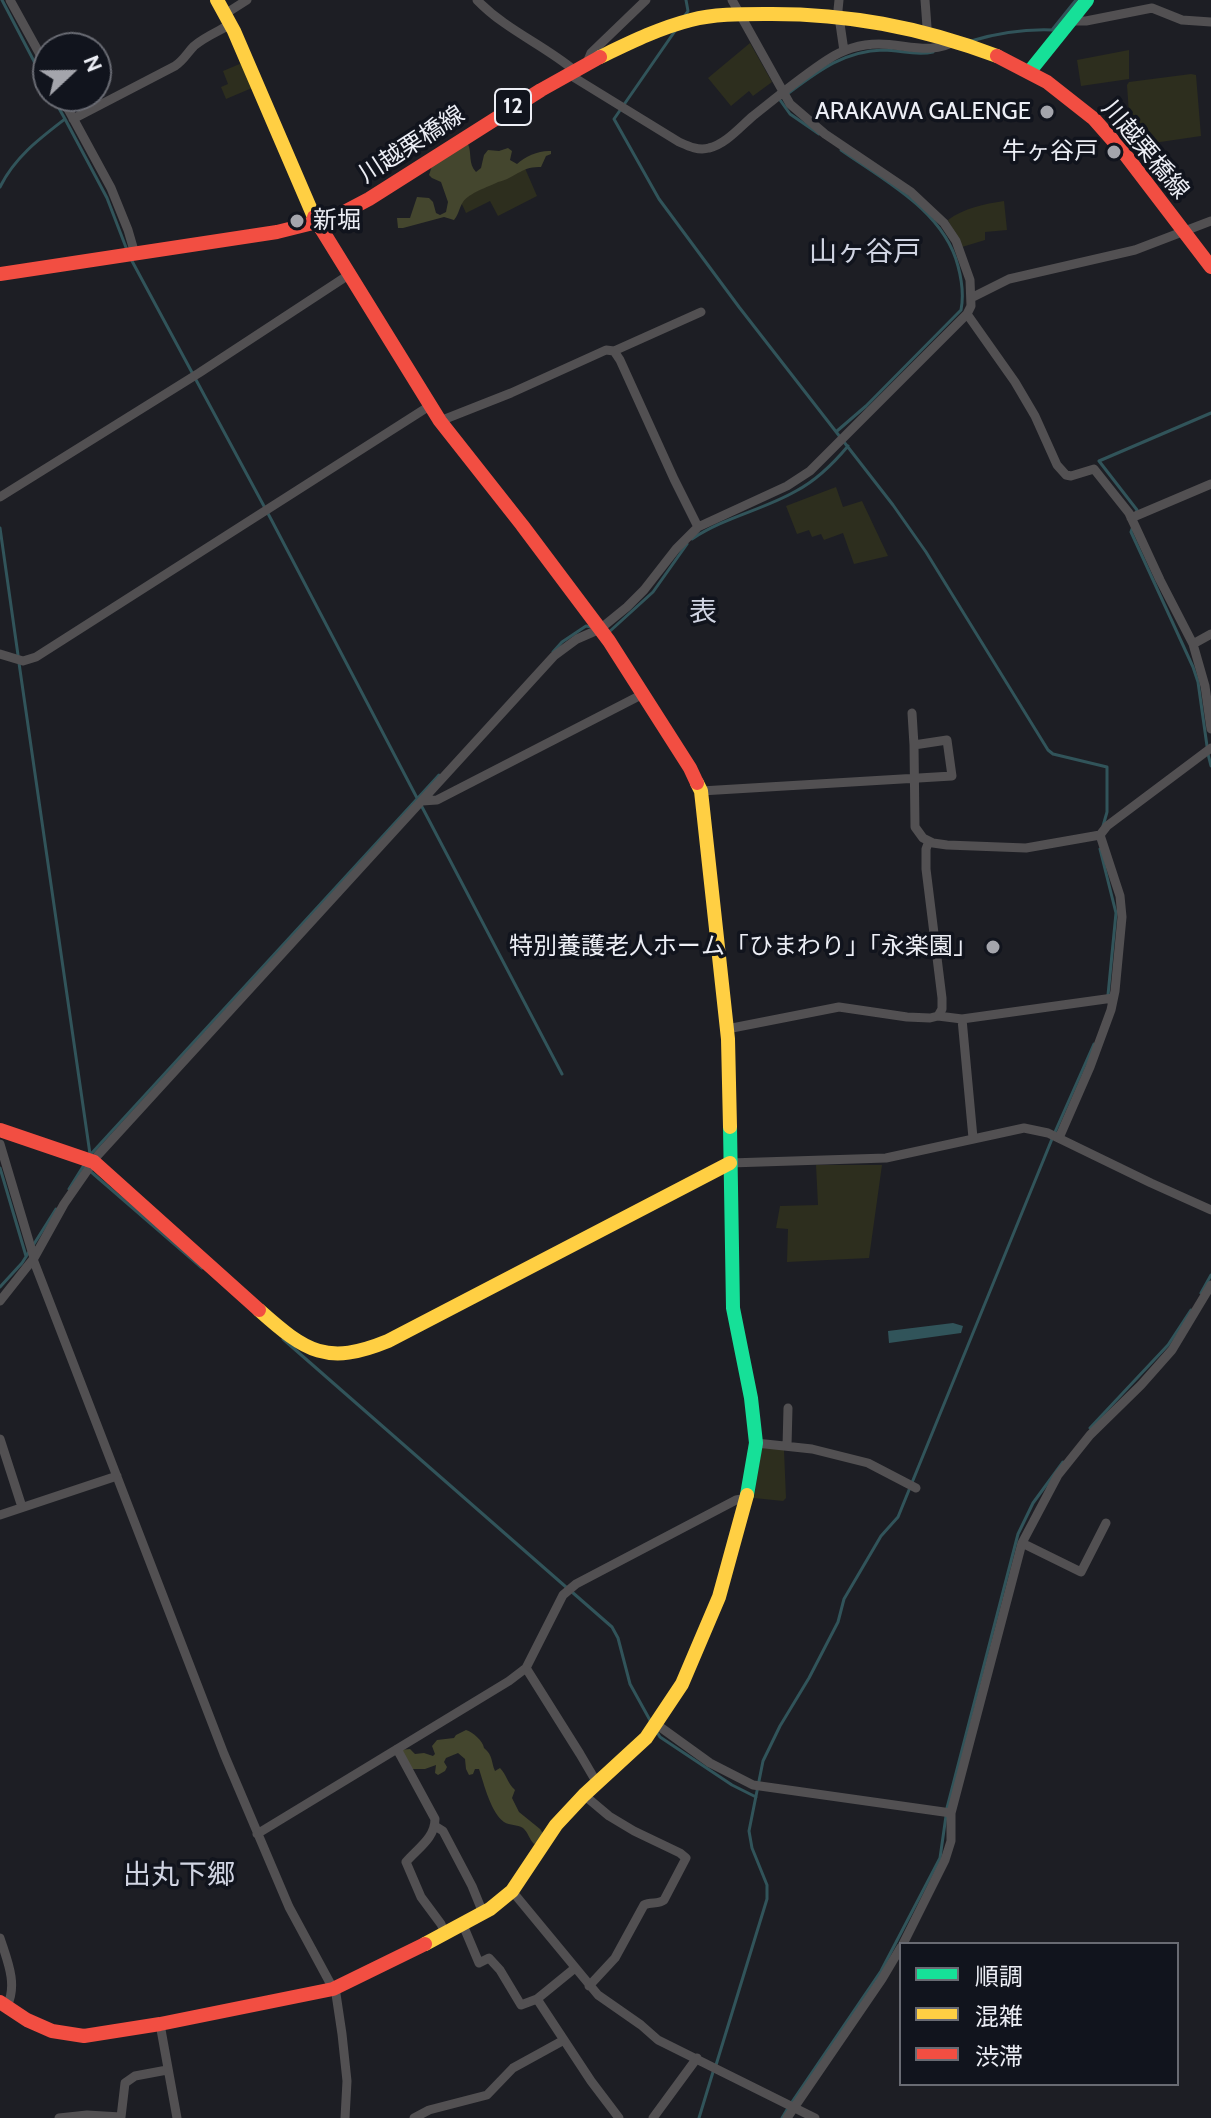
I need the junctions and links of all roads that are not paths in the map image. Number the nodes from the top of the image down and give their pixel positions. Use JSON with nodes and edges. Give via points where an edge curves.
{"nodes":[{"id":1,"x":10,"y":0,"type":"edge"},
{"id":2,"x":217,"y":0,"type":"edge"},
{"id":3,"x":247,"y":0,"type":"edge"},
{"id":4,"x":477,"y":0,"type":"edge"},
{"id":5,"x":646,"y":0,"type":"edge"},
{"id":6,"x":925,"y":0,"type":"edge"},
{"id":7,"x":1087,"y":0,"type":"edge"},
{"id":8,"x":735,"y":5,"type":"edge"},
{"id":9,"x":838,"y":5,"type":"edge"},
{"id":10,"x":228,"y":19,"type":"junction"},
{"id":11,"x":1069,"y":21,"type":"junction"},
{"id":12,"x":1211,"y":22,"type":"edge"},
{"id":13,"x":927,"y":27,"type":"junction"},
{"id":14,"x":960,"y":39,"type":"junction"},
{"id":15,"x":32,"y":40,"type":"edge"},
{"id":16,"x":844,"y":51,"type":"junction"},
{"id":17,"x":577,"y":70,"type":"junction"},
{"id":18,"x":1030,"y":71,"type":"junction"},
{"id":19,"x":782,"y":92,"type":"junction"},
{"id":20,"x":69,"y":112,"type":"edge"},
{"id":21,"x":73,"y":119,"type":"junction"},
{"id":22,"x":1211,"y":221,"type":"edge"},
{"id":23,"x":317,"y":224,"type":"junction"},
{"id":24,"x":1185,"y":232,"type":"junction"},
{"id":25,"x":135,"y":254,"type":"junction"},
{"id":26,"x":1211,"y":267,"type":"edge"},
{"id":27,"x":0,"y":274,"type":"edge"},
{"id":28,"x":350,"y":274,"type":"junction"},
{"id":29,"x":971,"y":298,"type":"junction"},
{"id":30,"x":701,"y":312,"type":"dead end"},
{"id":31,"x":967,"y":314,"type":"junction"},
{"id":32,"x":614,"y":351,"type":"junction"},
{"id":33,"x":431,"y":405,"type":"junction"},
{"id":34,"x":440,"y":421,"type":"junction"},
{"id":35,"x":1211,"y":484,"type":"edge"},
{"id":36,"x":0,"y":497,"type":"edge"},
{"id":37,"x":1131,"y":518,"type":"junction"},
{"id":38,"x":698,"y":527,"type":"junction"},
{"id":39,"x":600,"y":629,"type":"junction"},
{"id":40,"x":1211,"y":634,"type":"edge"},
{"id":41,"x":1193,"y":644,"type":"junction"},
{"id":42,"x":0,"y":654,"type":"edge"},
{"id":43,"x":643,"y":694,"type":"junction"},
{"id":44,"x":912,"y":713,"type":"dead end"},
{"id":45,"x":1211,"y":729,"type":"edge"},
{"id":46,"x":914,"y":745,"type":"junction"},
{"id":47,"x":1211,"y":748,"type":"edge"},
{"id":48,"x":914,"y":778,"type":"junction"},
{"id":49,"x":701,"y":791,"type":"junction"},
{"id":50,"x":422,"y":801,"type":"junction"},
{"id":51,"x":1100,"y":835,"type":"junction"},
{"id":52,"x":929,"y":841,"type":"junction"},
{"id":53,"x":1113,"y":998,"type":"junction"},
{"id":54,"x":938,"y":1016,"type":"junction"},
{"id":55,"x":962,"y":1019,"type":"junction"},
{"id":56,"x":727,"y":1029,"type":"junction"},
{"id":57,"x":0,"y":1130,"type":"edge"},
{"id":58,"x":973,"y":1138,"type":"junction"},
{"id":59,"x":1059,"y":1138,"type":"junction"},
{"id":60,"x":0,"y":1144,"type":"edge"},
{"id":61,"x":94,"y":1162,"type":"junction"},
{"id":62,"x":730,"y":1163,"type":"junction"},
{"id":63,"x":1211,"y":1210,"type":"edge"},
{"id":64,"x":33,"y":1258,"type":"junction"},
{"id":65,"x":1211,"y":1285,"type":"edge"},
{"id":66,"x":0,"y":1301,"type":"edge"},
{"id":67,"x":788,"y":1408,"type":"dead end"},
{"id":68,"x":0,"y":1439,"type":"edge"},
{"id":69,"x":756,"y":1443,"type":"junction"},
{"id":70,"x":787,"y":1446,"type":"junction"},
{"id":71,"x":117,"y":1476,"type":"junction"},
{"id":72,"x":916,"y":1488,"type":"dead end"},
{"id":73,"x":747,"y":1498,"type":"junction"},
{"id":74,"x":22,"y":1507,"type":"junction"},
{"id":75,"x":0,"y":1515,"type":"edge"},
{"id":76,"x":1106,"y":1523,"type":"dead end"},
{"id":77,"x":1022,"y":1543,"type":"junction"},
{"id":78,"x":526,"y":1668,"type":"junction"},
{"id":79,"x":656,"y":1724,"type":"junction"},
{"id":80,"x":397,"y":1749,"type":"junction"},
{"id":81,"x":597,"y":1783,"type":"junction"},
{"id":82,"x":584,"y":1795,"type":"junction"},
{"id":83,"x":951,"y":1813,"type":"junction"},
{"id":84,"x":435,"y":1826,"type":"junction"},
{"id":85,"x":257,"y":1834,"type":"junction"},
{"id":86,"x":512,"y":1891,"type":"junction"},
{"id":87,"x":483,"y":1913,"type":"junction"},
{"id":88,"x":463,"y":1925,"type":"junction"},
{"id":89,"x":445,"y":1933,"type":"junction"},
{"id":90,"x":0,"y":1938,"type":"edge"},
{"id":91,"x":904,"y":1942,"type":"edge"},
{"id":92,"x":899,"y":1951,"type":"edge"},
{"id":93,"x":575,"y":1968,"type":"junction"},
{"id":94,"x":589,"y":1986,"type":"junction"},
{"id":95,"x":333,"y":1989,"type":"junction"},
{"id":96,"x":537,"y":1999,"type":"junction"},
{"id":97,"x":3,"y":2004,"type":"edge"},
{"id":98,"x":160,"y":2024,"type":"junction"},
{"id":99,"x":564,"y":2040,"type":"junction"},
{"id":100,"x":697,"y":2058,"type":"junction"},
{"id":101,"x":167,"y":2070,"type":"junction"},
{"id":102,"x":791,"y":2106,"type":"junction"},
{"id":103,"x":59,"y":2118,"type":"edge"},
{"id":104,"x":177,"y":2118,"type":"edge"},
{"id":105,"x":345,"y":2118,"type":"edge"},
{"id":106,"x":414,"y":2118,"type":"edge"},
{"id":107,"x":619,"y":2118,"type":"edge"},
{"id":108,"x":653,"y":2118,"type":"edge"},
{"id":109,"x":787,"y":2118,"type":"edge"},
{"id":110,"x":815,"y":2118,"type":"edge"}],
"edges":[{"from":1,"to":15,"type":"street"},
{"from":2,"to":10,"type":"street"},
{"from":3,"to":10,"type":"street"},
{"from":4,"to":17,"type":"street","via":[[503,24]]},
{"from":5,"to":17,"type":"street"},
{"from":6,"to":13,"type":"street"},
{"from":7,"to":11,"type":"street"},
{"from":8,"to":9,"type":"street","name":"川越栗橋線","number":"12"},
{"from":8,"to":17,"type":"street","name":"川越栗橋線","number":"12","via":[[654,32]]},
{"from":8,"to":19,"type":"street"},
{"from":9,"to":13,"type":"street","name":"川越栗橋線","number":"12"},
{"from":9,"to":16,"type":"street"},
{"from":10,"to":21,"type":"street","via":[[175,66]]},
{"from":10,"to":23,"type":"street"},
{"from":11,"to":12,"type":"street","via":[[1152,8],[1182,20]]},
{"from":11,"to":18,"type":"street"},
{"from":13,"to":14,"type":"street","name":"川越栗橋線","number":"12"},
{"from":14,"to":16,"type":"street","via":[[935,48],[880,44]]},
{"from":14,"to":18,"type":"street","name":"川越栗橋線","number":"12"},
{"from":16,"to":19,"type":"street"},
{"from":17,"to":19,"type":"street","via":[[672,138],[701,149],[726,139]]},
{"from":17,"to":23,"type":"street","name":"川越栗橋線","number":"12","via":[[361,204]]},
{"from":18,"to":24,"type":"street","name":"川越栗橋線","number":"12","via":[[1105,129]]},
{"from":19,"to":29,"type":"street","via":[[825,134],[911,192],[944,223],[963,259]]},
{"from":20,"to":21,"type":"street"},
{"from":21,"to":25,"type":"street","via":[[111,188]]},
{"from":22,"to":24,"type":"street"},
{"from":23,"to":25,"type":"street","name":"川越栗橋線","number":"12"},
{"from":23,"to":28,"type":"street"},
{"from":24,"to":26,"type":"street","name":"川越栗橋線","number":"12"},
{"from":24,"to":29,"type":"street","via":[[1135,250],[1009,279]]},
{"from":25,"to":27,"type":"street","name":"川越栗橋線","number":"12"},
{"from":28,"to":33,"type":"street"},
{"from":28,"to":36,"type":"street"},
{"from":29,"to":31,"type":"street"},
{"from":30,"to":32,"type":"street"},
{"from":31,"to":37,"type":"street","via":[[1015,382],[1057,465],[1071,476],[1094,469]]},
{"from":31,"to":38,"type":"street","via":[[810,471]]},
{"from":32,"to":34,"type":"street"},
{"from":32,"to":38,"type":"street"},
{"from":33,"to":34,"type":"street"},
{"from":33,"to":42,"type":"street","via":[[36,657],[23,661]]},
{"from":34,"to":39,"type":"street"},
{"from":35,"to":37,"type":"street"},
{"from":37,"to":41,"type":"street"},
{"from":38,"to":39,"type":"street","via":[[644,590]]},
{"from":39,"to":43,"type":"street"},
{"from":39,"to":50,"type":"street","via":[[554,656]]},
{"from":40,"to":41,"type":"street"},
{"from":41,"to":45,"type":"street"},
{"from":43,"to":49,"type":"street"},
{"from":43,"to":50,"type":"street","via":[[437,800]]},
{"from":44,"to":46,"type":"street"},
{"from":46,"to":48,"type":"street"},
{"from":46,"to":48,"type":"street","via":[[947,740],[952,776]]},
{"from":47,"to":51,"type":"street"},
{"from":48,"to":49,"type":"street"},
{"from":48,"to":52,"type":"street","via":[[915,827]]},
{"from":49,"to":56,"type":"street"},
{"from":50,"to":61,"type":"street"},
{"from":51,"to":52,"type":"street","via":[[1026,848]]},
{"from":51,"to":53,"type":"street","via":[[1122,917]]},
{"from":52,"to":54,"type":"street","via":[[926,869],[942,998]]},
{"from":53,"to":55,"type":"street"},
{"from":53,"to":59,"type":"street"},
{"from":54,"to":55,"type":"street"},
{"from":54,"to":56,"type":"street","via":[[839,1007]]},
{"from":55,"to":58,"type":"street"},
{"from":56,"to":62,"type":"street"},
{"from":57,"to":61,"type":"street"},
{"from":58,"to":59,"type":"street","via":[[1024,1128]]},
{"from":58,"to":62,"type":"street","via":[[886,1158]]},
{"from":59,"to":63,"type":"street"},
{"from":60,"to":64,"type":"street"},
{"from":61,"to":62,"type":"street","via":[[279,1328],[313,1351],[335,1355],[363,1352],[388,1341]]},
{"from":61,"to":64,"type":"street"},
{"from":62,"to":69,"type":"street","via":[[733,1308]]},
{"from":64,"to":66,"type":"street"},
{"from":64,"to":71,"type":"street"},
{"from":65,"to":77,"type":"street","via":[[1172,1350],[1058,1475]]},
{"from":67,"to":70,"type":"street"},
{"from":68,"to":74,"type":"street"},
{"from":69,"to":70,"type":"street"},
{"from":69,"to":73,"type":"street"},
{"from":70,"to":72,"type":"street","via":[[868,1463]]},
{"from":71,"to":74,"type":"street"},
{"from":71,"to":85,"type":"street"},
{"from":73,"to":78,"type":"street","via":[[576,1584],[563,1595]]},
{"from":73,"to":79,"type":"street","via":[[699,1647]]},
{"from":74,"to":75,"type":"street"},
{"from":76,"to":77,"type":"street","via":[[1081,1572]]},
{"from":77,"to":83,"type":"street"},
{"from":78,"to":80,"type":"street"},
{"from":78,"to":81,"type":"street"},
{"from":79,"to":81,"type":"street"},
{"from":79,"to":83,"type":"street","via":[[710,1763],[753,1785]]},
{"from":80,"to":84,"type":"street"},
{"from":80,"to":85,"type":"street"},
{"from":81,"to":82,"type":"street"},
{"from":82,"to":86,"type":"street","via":[[556,1825]]},
{"from":82,"to":94,"type":"street","via":[[609,1816],[686,1858],[664,1900],[644,1905],[615,1958]]},
{"from":83,"to":91,"type":"street","via":[[945,1860]]},
{"from":84,"to":87,"type":"street","via":[[443,1831]]},
{"from":84,"to":89,"type":"street","via":[[406,1862]]},
{"from":85,"to":95,"type":"street"},
{"from":86,"to":87,"type":"street"},
{"from":86,"to":93,"type":"street"},
{"from":87,"to":88,"type":"street"},
{"from":88,"to":89,"type":"street"},
{"from":88,"to":96,"type":"street","via":[[479,1963],[489,1958],[521,2005]]},
{"from":89,"to":95,"type":"street"},
{"from":90,"to":97,"type":"street","via":[[12,1987],[11,1998]]},
{"from":92,"to":102,"type":"street"},
{"from":93,"to":94,"type":"street"},
{"from":93,"to":96,"type":"street"},
{"from":94,"to":100,"type":"street","via":[[658,2040]]},
{"from":95,"to":98,"type":"street"},
{"from":95,"to":105,"type":"street","via":[[345,2058]]},
{"from":96,"to":99,"type":"street"},
{"from":97,"to":98,"type":"street","via":[[27,2020],[68,2035]]},
{"from":98,"to":101,"type":"street"},
{"from":99,"to":106,"type":"street","via":[[513,2068],[487,2095]]},
{"from":99,"to":107,"type":"street"},
{"from":100,"to":102,"type":"street"},
{"from":100,"to":108,"type":"street"},
{"from":101,"to":103,"type":"street","via":[[125,2083],[121,2117]]},
{"from":101,"to":104,"type":"street"},
{"from":102,"to":109,"type":"street"},
{"from":102,"to":110,"type":"street"}]}
